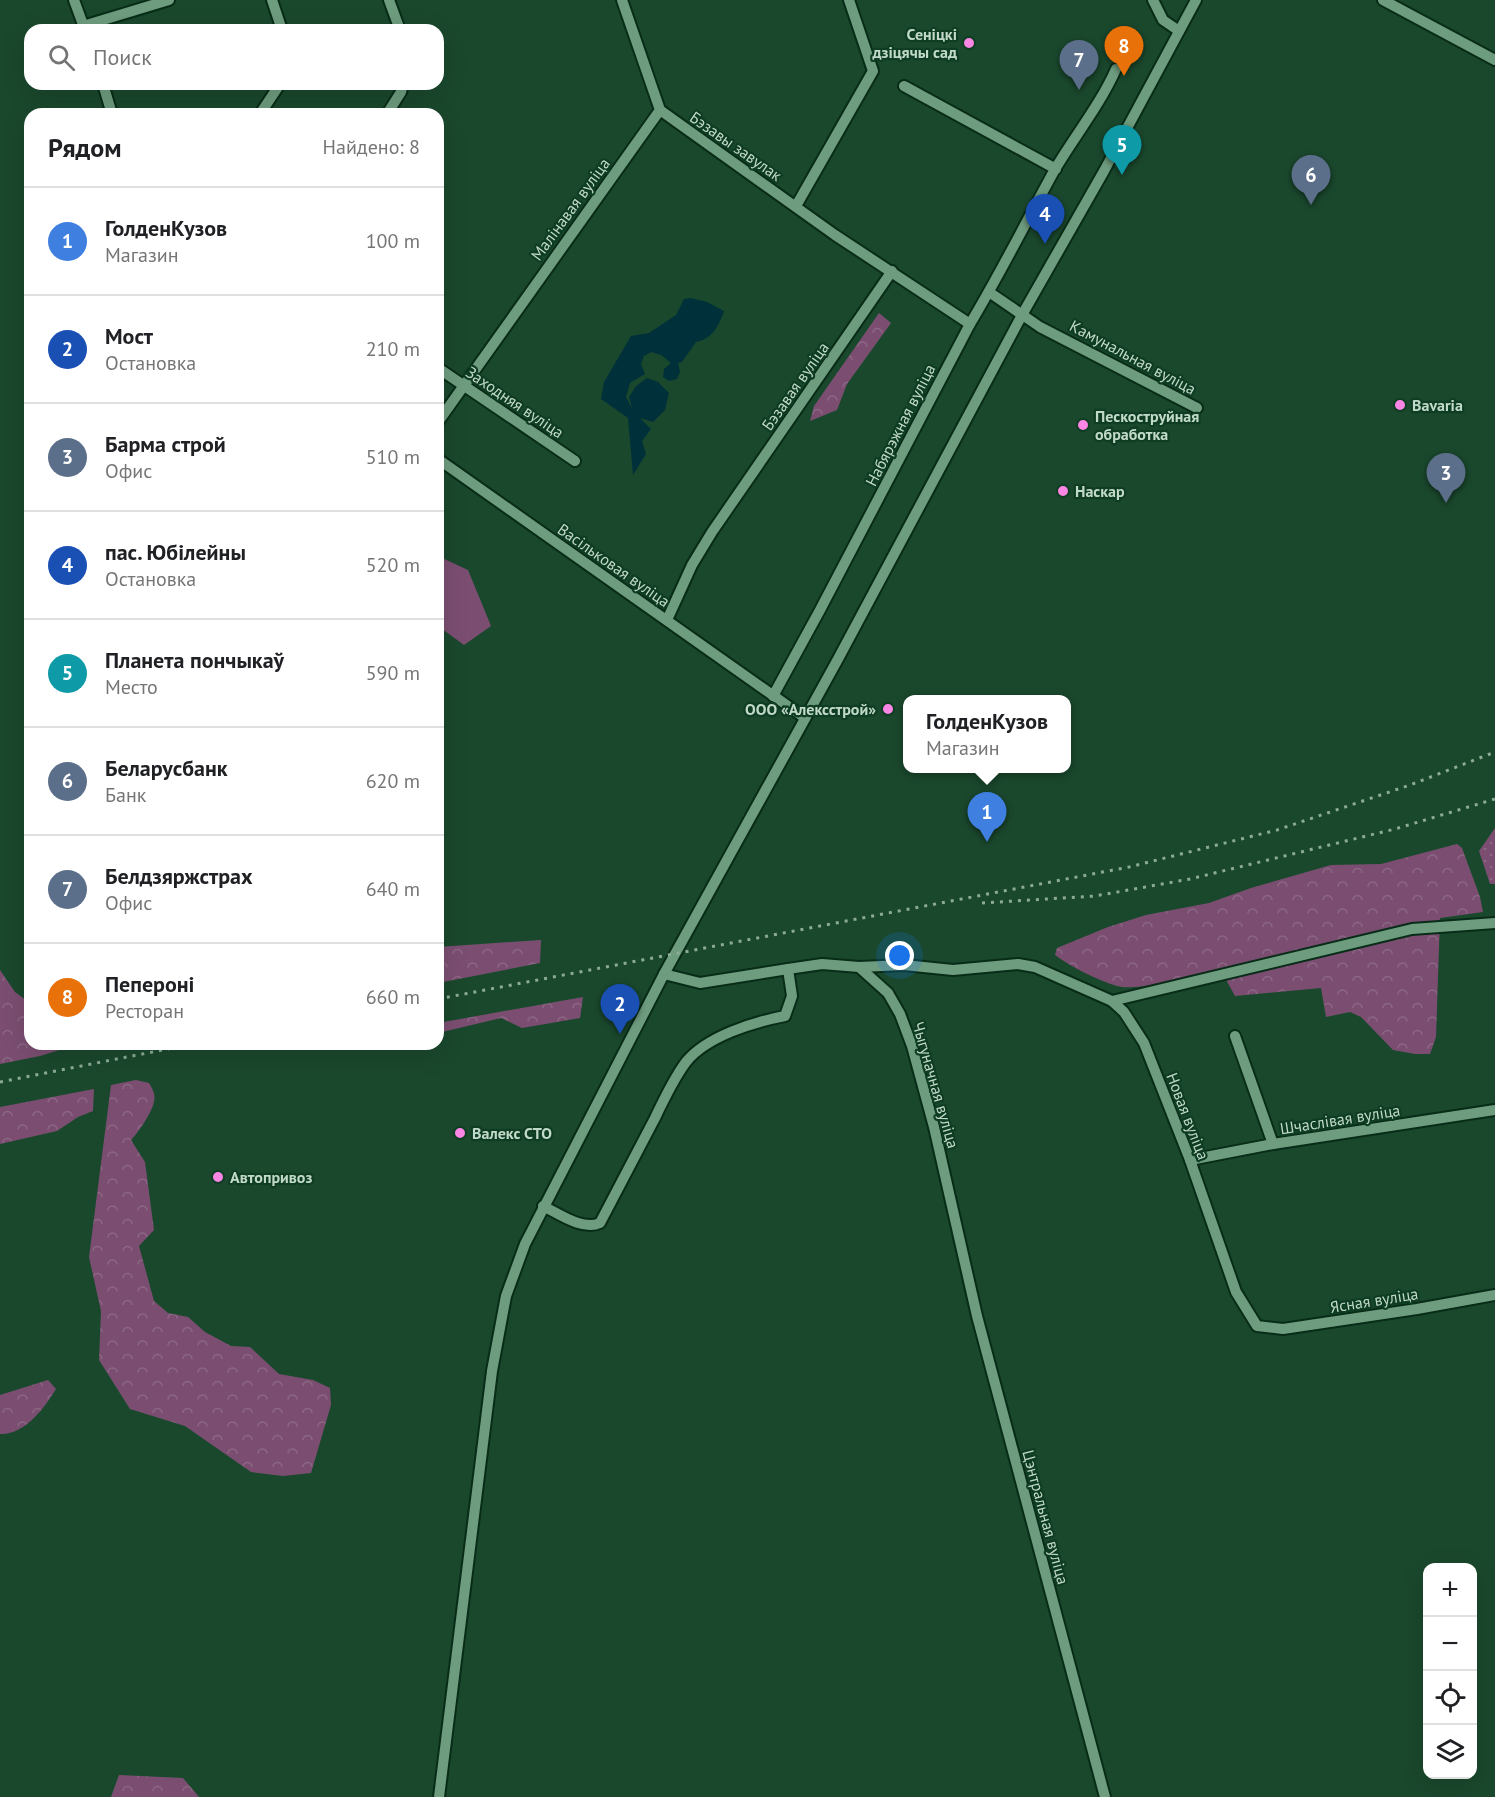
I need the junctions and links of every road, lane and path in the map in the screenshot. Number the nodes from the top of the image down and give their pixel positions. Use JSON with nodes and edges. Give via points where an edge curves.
{"nodes":[{"id":1,"x":74,"y":0,"type":"edge"},
{"id":2,"x":169,"y":0,"type":"edge"},
{"id":3,"x":272,"y":0,"type":"edge"},
{"id":4,"x":389,"y":0,"type":"edge"},
{"id":5,"x":622,"y":0,"type":"edge"},
{"id":6,"x":849,"y":0,"type":"edge"},
{"id":7,"x":1153,"y":0,"type":"edge"},
{"id":8,"x":1196,"y":0,"type":"edge"},
{"id":9,"x":1383,"y":0,"type":"edge"},
{"id":10,"x":83,"y":24,"type":"edge"},
{"id":11,"x":96,"y":24,"type":"edge"},
{"id":12,"x":280,"y":24,"type":"edge"},
{"id":13,"x":398,"y":24,"type":"edge"},
{"id":14,"x":1179,"y":31,"type":"junction"},
{"id":15,"x":1495,"y":60,"type":"edge"},
{"id":16,"x":1116,"y":69,"type":"dead end"},
{"id":17,"x":904,"y":86,"type":"dead end"},
{"id":18,"x":105,"y":90,"type":"edge"},
{"id":19,"x":276,"y":90,"type":"edge"},
{"id":20,"x":402,"y":90,"type":"edge"},
{"id":21,"x":110,"y":108,"type":"edge"},
{"id":22,"x":264,"y":108,"type":"edge"},
{"id":23,"x":391,"y":108,"type":"edge"},
{"id":24,"x":660,"y":110,"type":"junction"},
{"id":25,"x":1056,"y":169,"type":"junction"},
{"id":26,"x":796,"y":206,"type":"junction"},
{"id":27,"x":892,"y":271,"type":"junction"},
{"id":28,"x":989,"y":292,"type":"junction"},
{"id":29,"x":1022,"y":315,"type":"junction"},
{"id":30,"x":970,"y":324,"type":"junction"},
{"id":31,"x":444,"y":372,"type":"edge"},
{"id":32,"x":464,"y":386,"type":"junction"},
{"id":33,"x":1197,"y":408,"type":"dead end"},
{"id":34,"x":444,"y":414,"type":"edge"},
{"id":35,"x":575,"y":461,"type":"dead end"},
{"id":36,"x":444,"y":463,"type":"edge"},
{"id":37,"x":667,"y":620,"type":"junction"},
{"id":38,"x":772,"y":696,"type":"junction"},
{"id":39,"x":806,"y":718,"type":"junction"},
{"id":40,"x":1495,"y":922,"type":"edge"},
{"id":41,"x":858,"y":967,"type":"junction"},
{"id":42,"x":788,"y":969,"type":"junction"},
{"id":43,"x":664,"y":974,"type":"junction"},
{"id":44,"x":1112,"y":1001,"type":"junction"},
{"id":45,"x":1236,"y":1036,"type":"dead end"},
{"id":46,"x":1495,"y":1110,"type":"edge"},
{"id":47,"x":1273,"y":1144,"type":"junction"},
{"id":48,"x":1190,"y":1160,"type":"junction"},
{"id":49,"x":543,"y":1206,"type":"junction"},
{"id":50,"x":960,"y":1245,"type":"joint"},
{"id":51,"x":1495,"y":1295,"type":"edge"},
{"id":52,"x":1257,"y":1326,"type":"joint"},
{"id":53,"x":439,"y":1797,"type":"edge"},
{"id":54,"x":1105,"y":1797,"type":"edge"}],
"edges":[{"from":1,"to":10,"type":"street"},
{"from":2,"to":11,"type":"street"},
{"from":3,"to":12,"type":"street"},
{"from":4,"to":13,"type":"street"},
{"from":5,"to":24,"type":"street"},
{"from":6,"to":26,"type":"street","via":[[873,71]]},
{"from":7,"to":14,"type":"street","via":[[1163,21]]},
{"from":8,"to":14,"type":"street"},
{"from":9,"to":15,"type":"street"},
{"from":14,"to":29,"type":"street"},
{"from":16,"to":25,"type":"street","name":"Набярэжная вуліца"},
{"from":17,"to":25,"type":"street"},
{"from":18,"to":21,"type":"street"},
{"from":19,"to":22,"type":"street"},
{"from":20,"to":23,"type":"street"},
{"from":24,"to":26,"type":"street","name":"Бэзавы завулак"},
{"from":24,"to":32,"type":"street","name":"Малінавая вуліца"},
{"from":25,"to":28,"type":"street","name":"Набярэжная вуліца"},
{"from":26,"to":27,"type":"street"},
{"from":27,"to":30,"type":"street"},
{"from":27,"to":37,"type":"street","name":"Бэзавая вуліца","via":[[712,531]]},
{"from":28,"to":29,"type":"street","name":"Камунальная вуліца"},
{"from":28,"to":30,"type":"street","name":"Набярэжная вуліца"},
{"from":29,"to":33,"type":"street","name":"Камунальная вуліца"},
{"from":29,"to":39,"type":"street"},
{"from":30,"to":38,"type":"street","name":"Набярэжная вуліца"},
{"from":31,"to":32,"type":"street","name":"Заходняя вуліца"},
{"from":32,"to":34,"type":"street","name":"Малінавая вуліца"},
{"from":32,"to":35,"type":"street","name":"Заходняя вуліца"},
{"from":36,"to":37,"type":"street","name":"Васільковая вуліца"},
{"from":37,"to":38,"type":"street","name":"Васільковая вуліца"},
{"from":38,"to":39,"type":"street","name":"Васільковая вуліца"},
{"from":39,"to":43,"type":"street"},
{"from":40,"to":44,"type":"street","via":[[1412,928]]},
{"from":41,"to":42,"type":"street","via":[[822,964]]},
{"from":41,"to":44,"type":"street","name":"Новая вуліца","via":[[904,965],[953,970],[1018,964],[1035,967]]},
{"from":41,"to":50,"type":"street","name":"Чыгуначная вуліца","via":[[888,993],[912,1046]]},
{"from":42,"to":43,"type":"street","via":[[700,983]]},
{"from":42,"to":49,"type":"street","via":[[792,996],[785,1017],[738,1029],[709,1044],[687,1062],[600,1223],[584,1225]]},
{"from":43,"to":49,"type":"street"},
{"from":44,"to":48,"type":"street","name":"Новая вуліца","via":[[1144,1043]]},
{"from":45,"to":47,"type":"street"},
{"from":46,"to":47,"type":"street","name":"Шчаслівая вуліца"},
{"from":47,"to":48,"type":"street","name":"Шчаслівая вуліца"},
{"from":48,"to":52,"type":"street","name":"Новая вуліца","via":[[1236,1292]]},
{"from":49,"to":53,"type":"street","via":[[514,1272],[499,1329]]},
{"from":50,"to":54,"type":"street","name":"Цэнтральная вуліца"},
{"from":51,"to":52,"type":"street","name":"Ясная вуліца","via":[[1283,1329]]}]}
